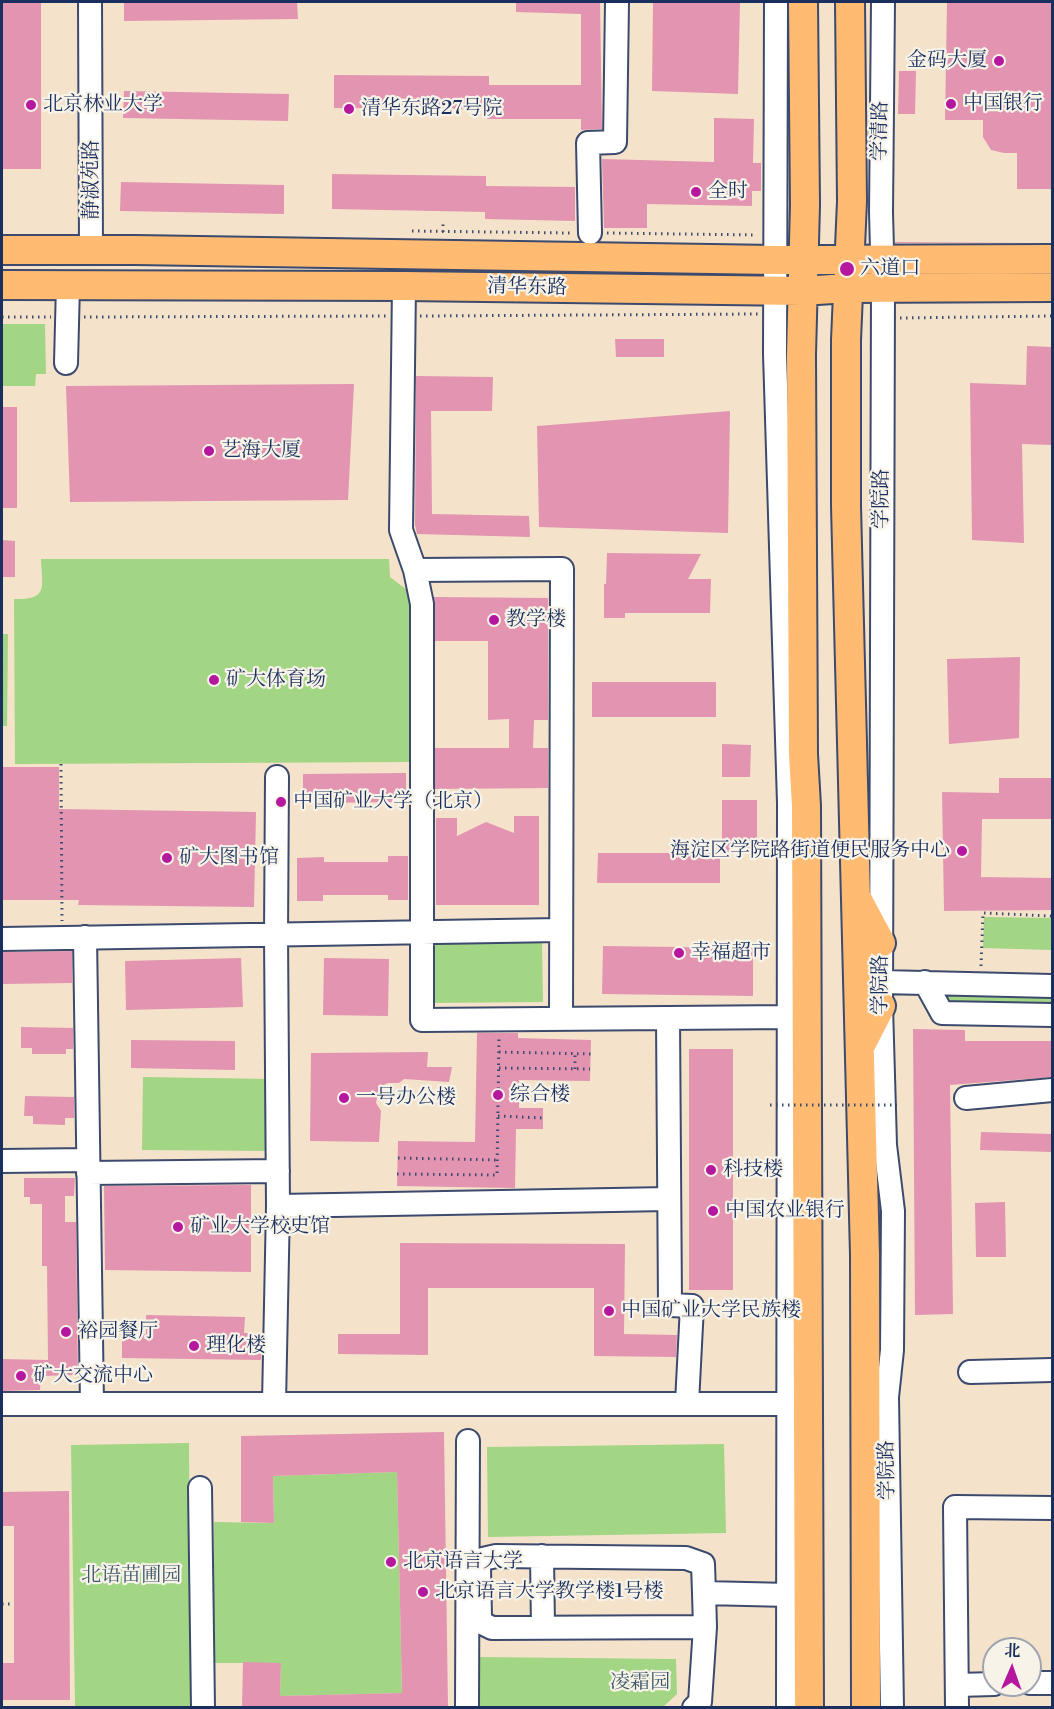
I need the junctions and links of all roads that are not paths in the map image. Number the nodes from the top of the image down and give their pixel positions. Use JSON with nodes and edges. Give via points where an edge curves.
{"nodes":[{"id":1,"x":90,"y":2,"type":"edge"},
{"id":2,"x":616,"y":2,"type":"edge"},
{"id":3,"x":776,"y":2,"type":"edge"},
{"id":4,"x":803,"y":2,"type":"edge"},
{"id":5,"x":850,"y":2,"type":"edge"},
{"id":6,"x":883,"y":2,"type":"edge"},
{"id":7,"x":590,"y":233,"type":"dead end"},
{"id":8,"x":2,"y":250,"type":"edge"},
{"id":9,"x":93,"y":250,"type":"junction"},
{"id":10,"x":1053,"y":259,"type":"edge"},
{"id":11,"x":775,"y":260,"type":"junction"},
{"id":12,"x":803,"y":260,"type":"junction"},
{"id":13,"x":849,"y":274,"type":"junction"},
{"id":14,"x":883,"y":274,"type":"junction"},
{"id":15,"x":2,"y":285,"type":"edge"},
{"id":16,"x":68,"y":285,"type":"junction"},
{"id":17,"x":115,"y":285,"type":"junction"},
{"id":18,"x":404,"y":286,"type":"junction"},
{"id":19,"x":1053,"y":287,"type":"edge"},
{"id":20,"x":784,"y":299,"type":"junction"},
{"id":21,"x":66,"y":363,"type":"dead end"},
{"id":22,"x":415,"y":570,"type":"junction"},
{"id":23,"x":803,"y":754,"type":"junction"},
{"id":24,"x":277,"y":777,"type":"dead end"},
{"id":25,"x":789,"y":803,"type":"junction"},
{"id":26,"x":856,"y":898,"type":"junction"},
{"id":27,"x":560,"y":930,"type":"junction"},
{"id":28,"x":422,"y":933,"type":"junction"},
{"id":29,"x":276,"y":935,"type":"junction"},
{"id":30,"x":74,"y":937,"type":"junction"},
{"id":31,"x":2,"y":939,"type":"edge"},
{"id":32,"x":881,"y":943,"type":"junction"},
{"id":33,"x":925,"y":982,"type":"junction"},
{"id":34,"x":1053,"y":986,"type":"edge"},
{"id":35,"x":881,"y":994,"type":"junction"},
{"id":36,"x":1053,"y":1015,"type":"edge"},
{"id":37,"x":790,"y":1017,"type":"junction"},
{"id":38,"x":668,"y":1018,"type":"junction"},
{"id":39,"x":561,"y":1019,"type":"junction"},
{"id":40,"x":859,"y":1049,"type":"junction"},
{"id":41,"x":1053,"y":1090,"type":"edge"},
{"id":42,"x":966,"y":1098,"type":"dead end"},
{"id":43,"x":2,"y":1161,"type":"edge"},
{"id":44,"x":88,"y":1166,"type":"junction"},
{"id":45,"x":278,"y":1171,"type":"junction"},
{"id":46,"x":669,"y":1199,"type":"junction"},
{"id":47,"x":278,"y":1206,"type":"junction"},
{"id":48,"x":1053,"y":1370,"type":"edge"},
{"id":49,"x":970,"y":1372,"type":"dead end"},
{"id":50,"x":687,"y":1403,"type":"junction"},
{"id":51,"x":2,"y":1404,"type":"edge"},
{"id":52,"x":92,"y":1404,"type":"junction"},
{"id":53,"x":274,"y":1404,"type":"junction"},
{"id":54,"x":787,"y":1404,"type":"junction"},
{"id":55,"x":468,"y":1441,"type":"dead end"},
{"id":56,"x":200,"y":1488,"type":"dead end"},
{"id":57,"x":1053,"y":1508,"type":"edge"},
{"id":58,"x":542,"y":1556,"type":"junction"},
{"id":59,"x":704,"y":1593,"type":"junction"},
{"id":60,"x":789,"y":1595,"type":"junction"},
{"id":61,"x":543,"y":1627,"type":"junction"},
{"id":62,"x":705,"y":1627,"type":"junction"},
{"id":63,"x":982,"y":1688,"type":"edge"},
{"id":64,"x":957,"y":1696,"type":"edge"},
{"id":65,"x":203,"y":1707,"type":"edge"},
{"id":66,"x":467,"y":1707,"type":"edge"},
{"id":67,"x":694,"y":1707,"type":"edge"},
{"id":68,"x":788,"y":1707,"type":"edge"},
{"id":69,"x":810,"y":1707,"type":"edge"},
{"id":70,"x":866,"y":1707,"type":"edge"},
{"id":71,"x":892,"y":1707,"type":"edge"}],
"edges":[{"from":1,"to":9,"type":"street","name":"静淑苑路"},
{"from":2,"to":7,"type":"street","via":[[615,142],[588,143]]},
{"from":3,"to":11,"type":"street"},
{"from":4,"to":12,"type":"main road"},
{"from":5,"to":13,"type":"main road","name":"学清路"},
{"from":6,"to":14,"type":"street","name":"学清路"},
{"from":8,"to":9,"type":"main road","name":"清华东路"},
{"from":9,"to":11,"type":"main road","name":"清华东路"},
{"from":9,"to":16,"type":"main road"},
{"from":9,"to":17,"type":"main road"},
{"from":10,"to":14,"type":"main road","name":"清华东路"},
{"from":11,"to":12,"type":"main road","name":"清华东路"},
{"from":11,"to":20,"type":"street"},
{"from":12,"to":13,"type":"main road","name":"清华东路"},
{"from":12,"to":20,"type":"main road"},
{"from":13,"to":14,"type":"main road","name":"清华东路"},
{"from":13,"to":20,"type":"main road","name":"清华东路"},
{"from":13,"to":26,"type":"main road","name":"学院路","via":[[846,506]]},
{"from":14,"to":19,"type":"main road","name":"清华东路"},
{"from":14,"to":32,"type":"street","name":"学院路"},
{"from":15,"to":16,"type":"main road","name":"清华东路"},
{"from":16,"to":17,"type":"main road","name":"清华东路"},
{"from":16,"to":21,"type":"street"},
{"from":17,"to":18,"type":"main road","name":"清华东路"},
{"from":18,"to":20,"type":"main road","name":"清华东路"},
{"from":18,"to":22,"type":"street","via":[[401,530]]},
{"from":20,"to":23,"type":"main road","via":[[801,366]]},
{"from":20,"to":25,"type":"street"},
{"from":22,"to":27,"type":"street","via":[[562,569]]},
{"from":22,"to":28,"type":"street","via":[[422,604]]},
{"from":23,"to":25,"type":"main road"},
{"from":23,"to":69,"type":"main road"},
{"from":24,"to":29,"type":"street"},
{"from":25,"to":37,"type":"street"},
{"from":26,"to":32,"type":"main road"},
{"from":26,"to":40,"type":"main road","name":"学院路"},
{"from":27,"to":28,"type":"street"},
{"from":27,"to":39,"type":"street"},
{"from":28,"to":29,"type":"street"},
{"from":28,"to":39,"type":"street","via":[[422,1020]]},
{"from":29,"to":30,"type":"street"},
{"from":29,"to":45,"type":"street"},
{"from":30,"to":31,"type":"street"},
{"from":30,"to":44,"type":"street"},
{"from":32,"to":35,"type":"street","name":"学院路"},
{"from":33,"to":34,"type":"street"},
{"from":33,"to":35,"type":"street"},
{"from":33,"to":36,"type":"street","via":[[942,1013]]},
{"from":35,"to":40,"type":"main road"},
{"from":35,"to":71,"type":"street","name":"学院路","via":[[885,1145],[892,1211],[892,1350],[887,1397]]},
{"from":37,"to":38,"type":"street"},
{"from":37,"to":54,"type":"street"},
{"from":38,"to":39,"type":"street"},
{"from":38,"to":46,"type":"street"},
{"from":40,"to":70,"type":"main road","name":"学院路","via":[[865,1255]]},
{"from":41,"to":42,"type":"street"},
{"from":43,"to":44,"type":"street"},
{"from":44,"to":45,"type":"street"},
{"from":44,"to":52,"type":"street"},
{"from":45,"to":47,"type":"street"},
{"from":46,"to":47,"type":"street"},
{"from":46,"to":50,"type":"street","via":[[670,1305],[692,1306]]},
{"from":47,"to":53,"type":"street"},
{"from":48,"to":49,"type":"street"},
{"from":50,"to":53,"type":"street"},
{"from":50,"to":54,"type":"street"},
{"from":51,"to":52,"type":"street"},
{"from":52,"to":53,"type":"street"},
{"from":54,"to":60,"type":"street"},
{"from":55,"to":66,"type":"street"},
{"from":56,"to":65,"type":"street"},
{"from":57,"to":64,"type":"street","via":[[956,1507]]},
{"from":58,"to":59,"type":"street","via":[[686,1558],[703,1564]]},
{"from":58,"to":61,"type":"street"},
{"from":58,"to":61,"type":"street","via":[[483,1559],[479,1577],[483,1623],[492,1628]]},
{"from":59,"to":60,"type":"street"},
{"from":59,"to":62,"type":"street"},
{"from":60,"to":68,"type":"street"},
{"from":61,"to":62,"type":"street"},
{"from":62,"to":67,"type":"street","via":[[700,1702]]},
{"from":63,"to":64,"type":"street"}]}
